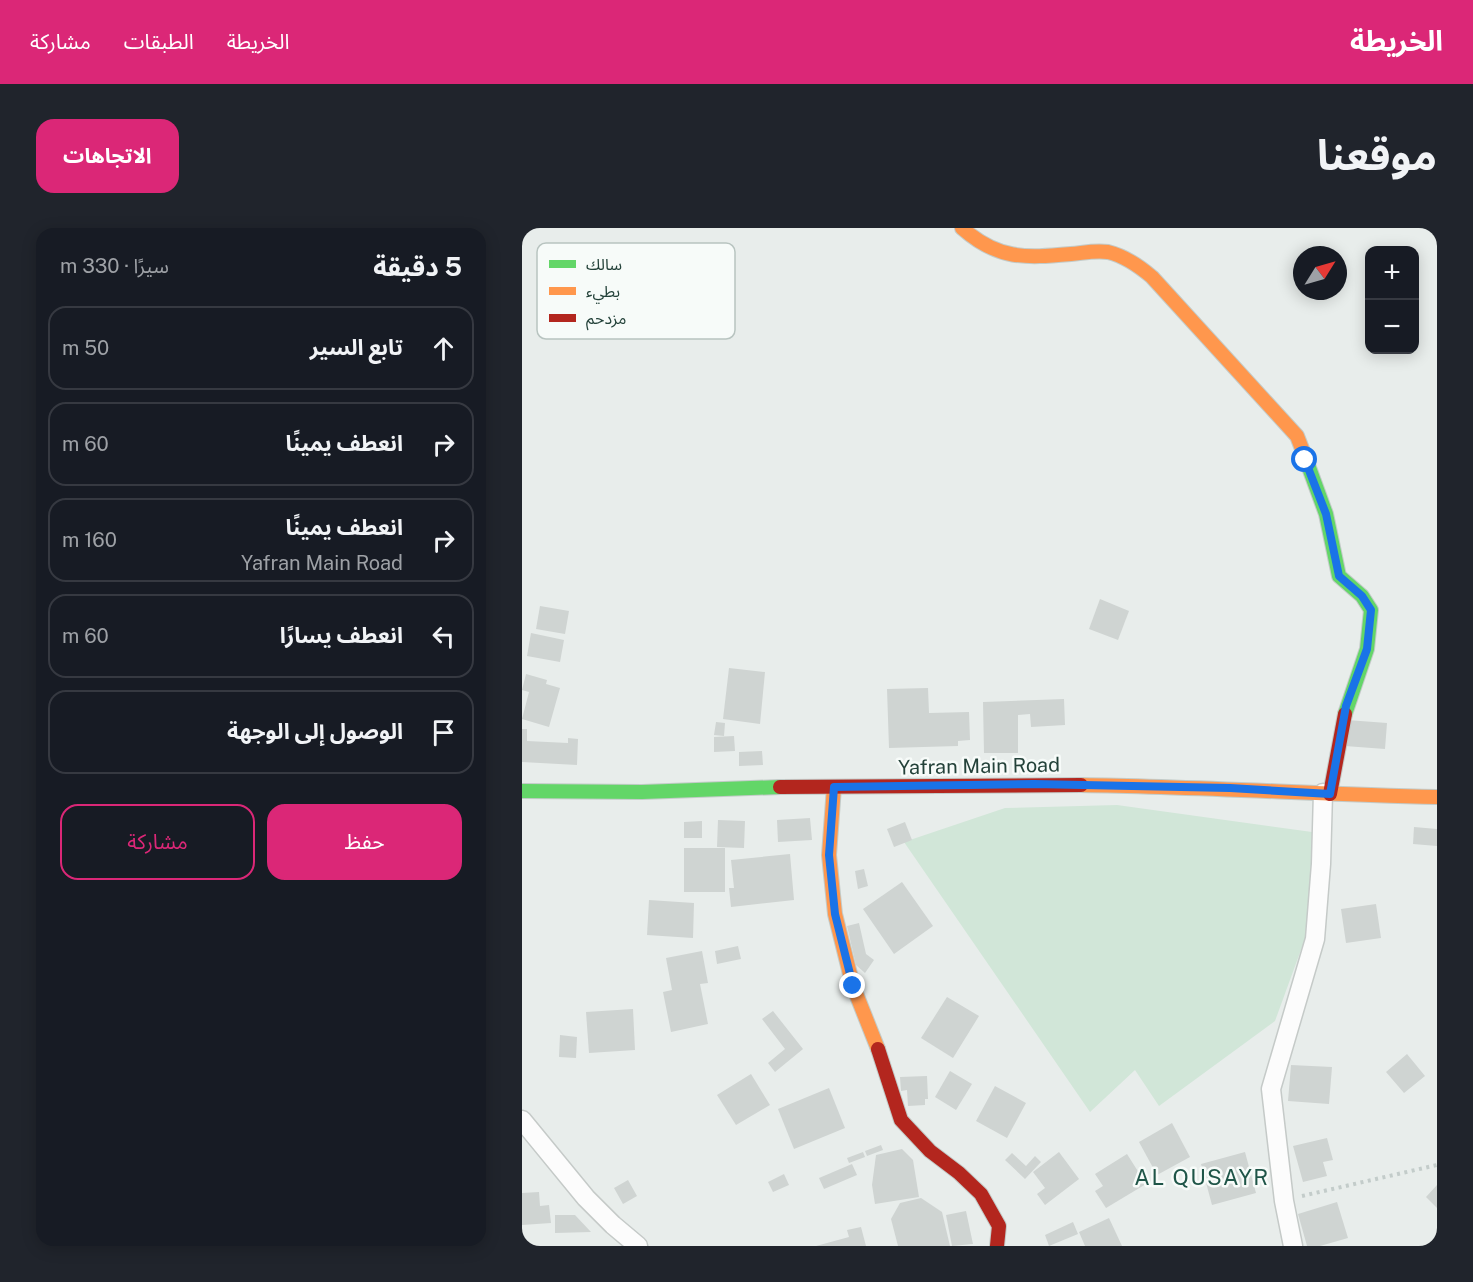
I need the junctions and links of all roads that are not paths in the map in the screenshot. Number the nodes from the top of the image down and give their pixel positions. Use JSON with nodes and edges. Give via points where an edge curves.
{"nodes":[{"id":1,"x":962,"y":228,"type":"edge"},
{"id":2,"x":834,"y":787,"type":"junction"},
{"id":3,"x":522,"y":791,"type":"edge"},
{"id":4,"x":1326,"y":794,"type":"junction"},
{"id":5,"x":1437,"y":797,"type":"edge"},
{"id":6,"x":522,"y":1120,"type":"edge"},
{"id":7,"x":638,"y":1246,"type":"edge"},
{"id":8,"x":997,"y":1246,"type":"edge"},
{"id":9,"x":1293,"y":1246,"type":"edge"}],
"edges":[{"from":1,"to":4,"type":"street","via":[[1000,254],[1021,257],[1098,251],[1136,263],[1297,436],[1326,514],[1339,576],[1362,596],[1371,610],[1367,649],[1346,706]]},
{"from":2,"to":3,"type":"street","name":"Yafran Main Road"},
{"from":2,"to":4,"type":"street","name":"Yafran Main Road","via":[[1046,784]]},
{"from":2,"to":8,"type":"street","via":[[829,855],[835,914],[853,986],[901,1120],[930,1151],[981,1194],[999,1226]]},
{"from":4,"to":5,"type":"street","name":"Yafran Main Road"},
{"from":4,"to":9,"type":"street","via":[[1315,939],[1271,1089]]},
{"from":6,"to":7,"type":"street","via":[[586,1198]]}]}
